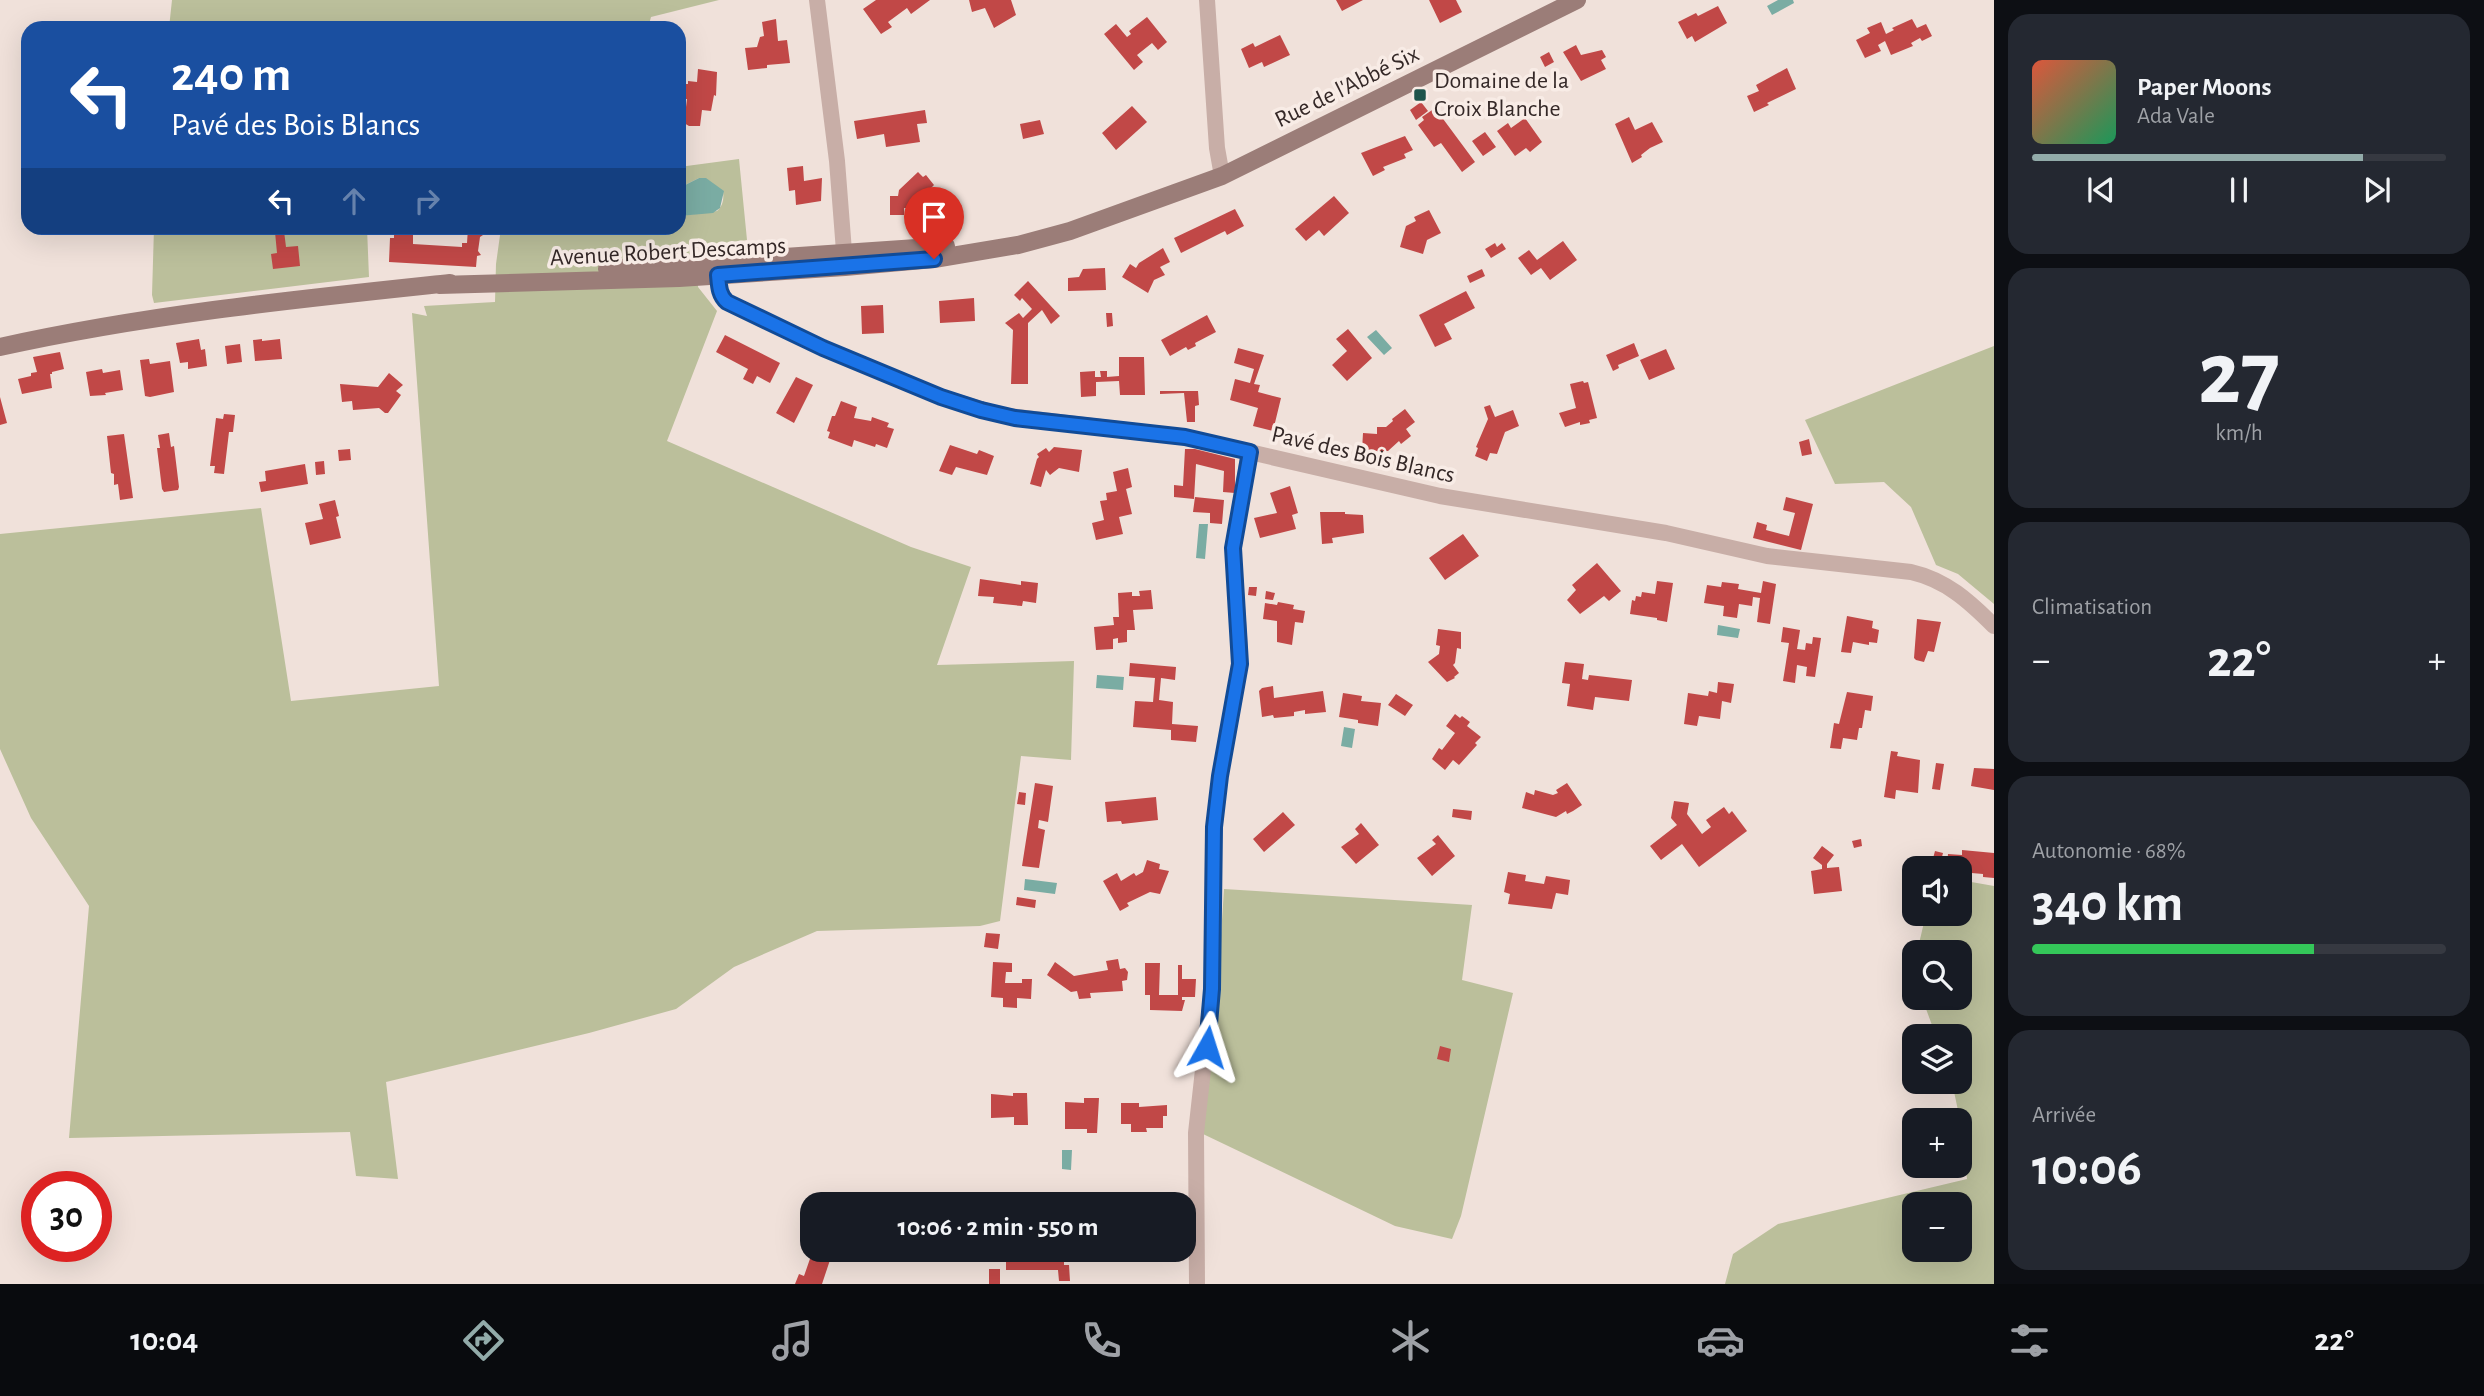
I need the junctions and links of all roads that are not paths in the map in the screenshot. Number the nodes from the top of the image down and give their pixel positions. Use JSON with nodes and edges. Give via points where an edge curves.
{"nodes":[{"id":1,"x":817,"y":0,"type":"edge"},
{"id":2,"x":1207,"y":0,"type":"edge"},
{"id":3,"x":1577,"y":0,"type":"edge"},
{"id":4,"x":1222,"y":176,"type":"junction"},
{"id":5,"x":904,"y":256,"type":"joint"},
{"id":6,"x":844,"y":259,"type":"junction"},
{"id":7,"x":718,"y":268,"type":"junction"},
{"id":8,"x":0,"y":347,"type":"edge"},
{"id":9,"x":1250,"y":452,"type":"junction"},
{"id":10,"x":1994,"y":626,"type":"edge"},
{"id":11,"x":1197,"y":1284,"type":"edge"}],
"edges":[{"from":1,"to":6,"type":"street"},
{"from":2,"to":4,"type":"street"},
{"from":3,"to":4,"type":"main road","name":"Rue de l'Abbé Six"},
{"from":4,"to":5,"type":"main road","name":"Rue de l'Abbé Six","via":[[1134,209]]},
{"from":5,"to":6,"type":"main road","name":"Avenue Robert Descamps"},
{"from":6,"to":7,"type":"main road","name":"Avenue Robert Descamps"},
{"from":7,"to":8,"type":"main road","name":"Avenue Robert Descamps","via":[[303,297],[174,314]]},
{"from":7,"to":9,"type":"street","name":"Pavé des Bois Blancs","via":[[722,297],[727,302],[823,348],[960,404],[1015,418],[1172,435]]},
{"from":9,"to":10,"type":"street","name":"Pavé des Bois Blancs","via":[[1451,498],[1666,533],[1767,556],[1921,575],[1948,586]]},
{"from":9,"to":11,"type":"street","via":[[1233,548],[1238,677],[1213,834],[1212,989],[1196,1133]]}]}
